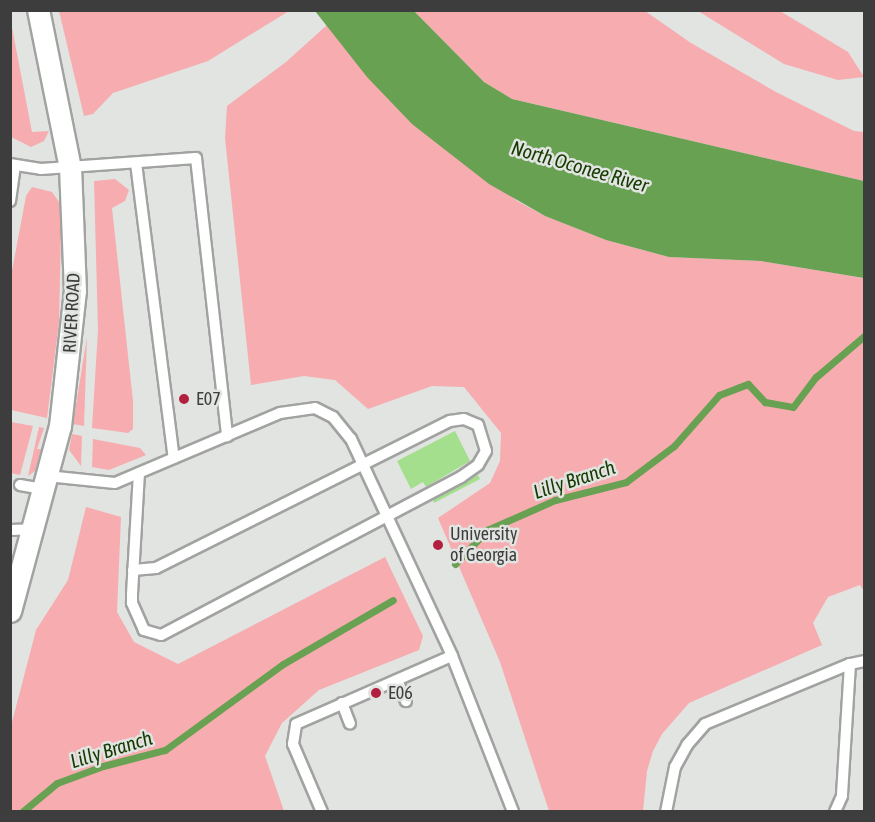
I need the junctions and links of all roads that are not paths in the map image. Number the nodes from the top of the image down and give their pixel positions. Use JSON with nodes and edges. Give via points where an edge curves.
{"nodes":[{"id":1,"x":38,"y":10,"type":"edge"},
{"id":2,"x":136,"y":163,"type":"junction"},
{"id":3,"x":13,"y":165,"type":"edge"},
{"id":4,"x":70,"y":168,"type":"junction"},
{"id":5,"x":10,"y":201,"type":"edge"},
{"id":6,"x":227,"y":436,"type":"junction"},
{"id":7,"x":174,"y":458,"type":"junction"},
{"id":8,"x":363,"y":464,"type":"junction"},
{"id":9,"x":139,"y":473,"type":"junction"},
{"id":10,"x":45,"y":483,"type":"junction"},
{"id":11,"x":20,"y":485,"type":"dead end"},
{"id":12,"x":387,"y":515,"type":"junction"},
{"id":13,"x":10,"y":530,"type":"edge"},
{"id":14,"x":34,"y":530,"type":"junction"},
{"id":15,"x":134,"y":570,"type":"junction"},
{"id":16,"x":11,"y":608,"type":"edge"},
{"id":17,"x":452,"y":656,"type":"junction"},
{"id":18,"x":864,"y":661,"type":"edge"},
{"id":19,"x":850,"y":664,"type":"junction"},
{"id":20,"x":397,"y":680,"type":"junction"},
{"id":21,"x":406,"y":701,"type":"dead end"},
{"id":22,"x":342,"y":703,"type":"junction"},
{"id":23,"x":350,"y":724,"type":"dead end"},
{"id":24,"x":322,"y":812,"type":"edge"},
{"id":25,"x":513,"y":812,"type":"edge"},
{"id":26,"x":666,"y":812,"type":"edge"},
{"id":27,"x":835,"y":812,"type":"edge"}],
"edges":[{"from":1,"to":4,"type":"street","name":"RIVER ROAD"},
{"from":2,"to":4,"type":"lane"},
{"from":2,"to":6,"type":"lane","via":[[196,158]]},
{"from":2,"to":7,"type":"lane"},
{"from":3,"to":4,"type":"lane"},
{"from":3,"to":5,"type":"lane"},
{"from":4,"to":10,"type":"street","name":"RIVER ROAD","via":[[75,291],[71,349],[60,426]]},
{"from":6,"to":7,"type":"lane"},
{"from":6,"to":8,"type":"lane","via":[[280,413],[315,408],[333,417],[351,439]]},
{"from":7,"to":9,"type":"lane"},
{"from":8,"to":12,"type":"lane"},
{"from":8,"to":12,"type":"lane","via":[[450,421],[478,425],[485,438],[486,451],[478,465]]},
{"from":8,"to":15,"type":"lane","via":[[156,568]]},
{"from":9,"to":10,"type":"lane","via":[[115,483]]},
{"from":9,"to":15,"type":"lane"},
{"from":10,"to":11,"type":"lane"},
{"from":10,"to":14,"type":"street","name":"RIVER ROAD"},
{"from":12,"to":15,"type":"lane","via":[[161,635],[144,630],[136,617],[132,594]]},
{"from":12,"to":17,"type":"lane"},
{"from":13,"to":14,"type":"lane"},
{"from":14,"to":16,"type":"street","name":"RIVER ROAD"},
{"from":17,"to":20,"type":"lane"},
{"from":17,"to":25,"type":"lane"},
{"from":18,"to":19,"type":"lane"},
{"from":19,"to":26,"type":"lane","via":[[705,724],[675,767]]},
{"from":19,"to":27,"type":"lane","via":[[842,796]]},
{"from":20,"to":21,"type":"lane"},
{"from":20,"to":22,"type":"lane"},
{"from":22,"to":23,"type":"lane"},
{"from":22,"to":24,"type":"lane","via":[[303,720],[292,734]]}]}
